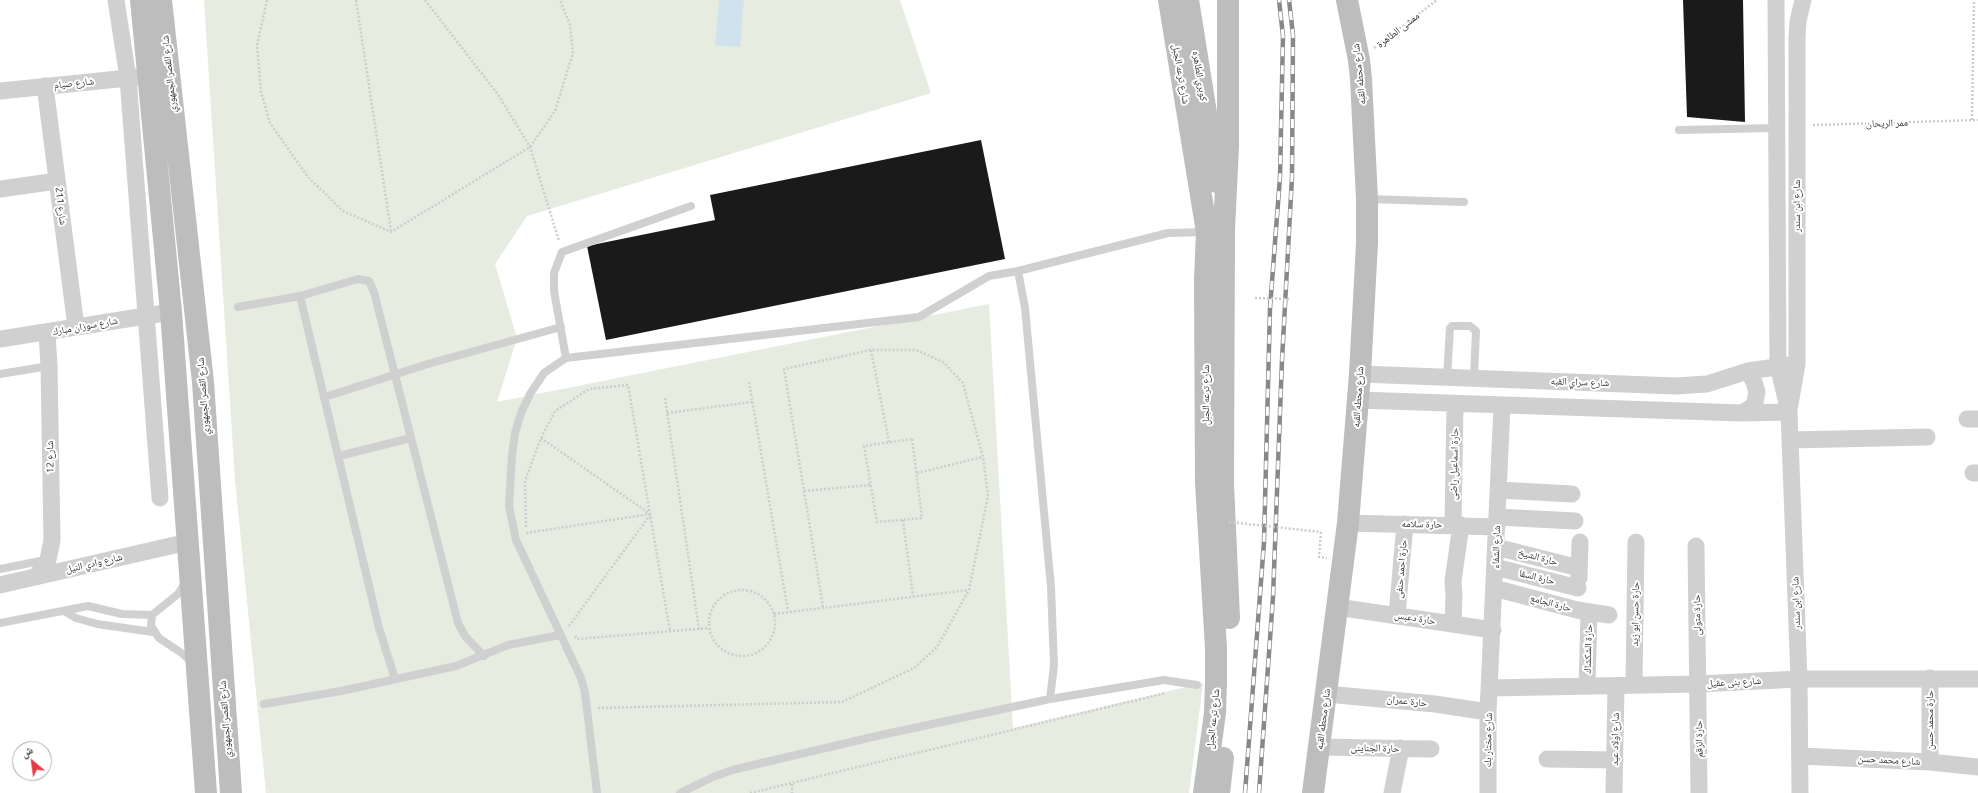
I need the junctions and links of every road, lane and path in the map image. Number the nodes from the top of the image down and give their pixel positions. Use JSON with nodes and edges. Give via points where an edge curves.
{"nodes":[{"id":1,"x":116,"y":0,"type":"edge"},
{"id":2,"x":141,"y":0,"type":"edge"},
{"id":3,"x":161,"y":0,"type":"edge"},
{"id":4,"x":267,"y":0,"type":"edge"},
{"id":5,"x":356,"y":0,"type":"edge"},
{"id":6,"x":425,"y":0,"type":"edge"},
{"id":7,"x":560,"y":0,"type":"edge"},
{"id":8,"x":1168,"y":0,"type":"edge"},
{"id":9,"x":1188,"y":0,"type":"edge"},
{"id":10,"x":1228,"y":0,"type":"edge"},
{"id":11,"x":1347,"y":0,"type":"edge"},
{"id":12,"x":1437,"y":0,"type":"edge"},
{"id":13,"x":1776,"y":0,"type":"edge"},
{"id":14,"x":1803,"y":0,"type":"edge"},
{"id":15,"x":1974,"y":0,"type":"edge"},
{"id":16,"x":1359,"y":60,"type":"junction"},
{"id":17,"x":138,"y":76,"type":"junction"},
{"id":18,"x":45,"y":86,"type":"junction"},
{"id":19,"x":0,"y":91,"type":"edge"},
{"id":20,"x":1972,"y":120,"type":"junction"},
{"id":21,"x":1978,"y":120,"type":"edge"},
{"id":22,"x":1796,"y":125,"type":"junction"},
{"id":23,"x":1776,"y":128,"type":"junction"},
{"id":24,"x":1679,"y":130,"type":"dead end"},
{"id":25,"x":530,"y":147,"type":"junction"},
{"id":26,"x":1212,"y":153,"type":"joint"},
{"id":27,"x":57,"y":181,"type":"junction"},
{"id":28,"x":0,"y":189,"type":"edge"},
{"id":29,"x":1367,"y":199,"type":"junction"},
{"id":30,"x":1464,"y":202,"type":"dead end"},
{"id":31,"x":691,"y":206,"type":"dead end"},
{"id":32,"x":1216,"y":231,"type":"junction"},
{"id":33,"x":392,"y":232,"type":"junction"},
{"id":34,"x":562,"y":252,"type":"junction"},
{"id":35,"x":1018,"y":270,"type":"junction"},
{"id":36,"x":300,"y":296,"type":"junction"},
{"id":37,"x":1255,"y":298,"type":"dead end"},
{"id":38,"x":1291,"y":299,"type":"dead end"},
{"id":39,"x":238,"y":306,"type":"dead end"},
{"id":40,"x":171,"y":312,"type":"junction"},
{"id":41,"x":146,"y":316,"type":"junction"},
{"id":42,"x":76,"y":326,"type":"junction"},
{"id":43,"x":561,"y":327,"type":"junction"},
{"id":44,"x":47,"y":333,"type":"junction"},
{"id":45,"x":0,"y":339,"type":"edge"},
{"id":46,"x":871,"y":350,"type":"junction"},
{"id":47,"x":566,"y":358,"type":"junction"},
{"id":48,"x":1797,"y":364,"type":"junction"},
{"id":49,"x":1778,"y":365,"type":"junction"},
{"id":50,"x":49,"y":366,"type":"junction"},
{"id":51,"x":1748,"y":371,"type":"junction"},
{"id":52,"x":0,"y":374,"type":"edge"},
{"id":53,"x":396,"y":374,"type":"junction"},
{"id":54,"x":1360,"y":374,"type":"junction"},
{"id":55,"x":1447,"y":377,"type":"junction"},
{"id":56,"x":1474,"y":378,"type":"junction"},
{"id":57,"x":749,"y":382,"type":"dead end"},
{"id":58,"x":325,"y":397,"type":"junction"},
{"id":59,"x":665,"y":398,"type":"dead end"},
{"id":60,"x":1358,"y":400,"type":"junction"},
{"id":61,"x":752,"y":402,"type":"junction"},
{"id":62,"x":1455,"y":404,"type":"junction"},
{"id":63,"x":1502,"y":406,"type":"junction"},
{"id":64,"x":1789,"y":412,"type":"junction"},
{"id":65,"x":667,"y":413,"type":"junction"},
{"id":66,"x":1742,"y":413,"type":"junction"},
{"id":67,"x":1927,"y":437,"type":"dead end"},
{"id":68,"x":411,"y":438,"type":"junction"},
{"id":69,"x":541,"y":438,"type":"junction"},
{"id":70,"x":1790,"y":440,"type":"junction"},
{"id":71,"x":889,"y":442,"type":"junction"},
{"id":72,"x":339,"y":456,"type":"junction"},
{"id":73,"x":983,"y":457,"type":"junction"},
{"id":74,"x":917,"y":473,"type":"junction"},
{"id":75,"x":870,"y":485,"type":"junction"},
{"id":76,"x":1499,"y":490,"type":"junction"},
{"id":77,"x":804,"y":491,"type":"junction"},
{"id":78,"x":1572,"y":494,"type":"dead end"},
{"id":79,"x":160,"y":498,"type":"dead end"},
{"id":80,"x":650,"y":514,"type":"junction"},
{"id":81,"x":903,"y":520,"type":"junction"},
{"id":82,"x":1575,"y":521,"type":"dead end"},
{"id":83,"x":1230,"y":522,"type":"dead end"},
{"id":84,"x":1497,"y":522,"type":"junction"},
{"id":85,"x":1348,"y":523,"type":"junction"},
{"id":86,"x":1405,"y":524,"type":"junction"},
{"id":87,"x":1457,"y":525,"type":"junction"},
{"id":88,"x":526,"y":533,"type":"junction"},
{"id":89,"x":528,"y":539,"type":"dead end"},
{"id":90,"x":188,"y":542,"type":"junction"},
{"id":91,"x":1580,"y":542,"type":"dead end"},
{"id":92,"x":1636,"y":542,"type":"dead end"},
{"id":93,"x":1496,"y":546,"type":"junction"},
{"id":94,"x":1696,"y":546,"type":"dead end"},
{"id":95,"x":1319,"y":557,"type":"dead end"},
{"id":96,"x":48,"y":560,"type":"junction"},
{"id":97,"x":1495,"y":567,"type":"junction"},
{"id":98,"x":1579,"y":568,"type":"junction"},
{"id":99,"x":0,"y":569,"type":"edge"},
{"id":100,"x":190,"y":575,"type":"junction"},
{"id":101,"x":36,"y":576,"type":"junction"},
{"id":102,"x":0,"y":585,"type":"edge"},
{"id":103,"x":1494,"y":588,"type":"junction"},
{"id":104,"x":1578,"y":588,"type":"junction"},
{"id":105,"x":969,"y":590,"type":"junction"},
{"id":106,"x":914,"y":596,"type":"junction"},
{"id":107,"x":823,"y":607,"type":"junction"},
{"id":108,"x":1337,"y":607,"type":"junction"},
{"id":109,"x":64,"y":611,"type":"junction"},
{"id":110,"x":107,"y":611,"type":"junction"},
{"id":111,"x":788,"y":611,"type":"junction"},
{"id":112,"x":1583,"y":611,"type":"junction"},
{"id":113,"x":774,"y":614,"type":"junction"},
{"id":114,"x":152,"y":615,"type":"junction"},
{"id":115,"x":1397,"y":615,"type":"junction"},
{"id":116,"x":1609,"y":615,"type":"dead end"},
{"id":117,"x":565,"y":621,"type":"dead end"},
{"id":118,"x":0,"y":623,"type":"edge"},
{"id":119,"x":1453,"y":624,"type":"junction"},
{"id":120,"x":569,"y":626,"type":"junction"},
{"id":121,"x":110,"y":627,"type":"junction"},
{"id":122,"x":709,"y":628,"type":"junction"},
{"id":123,"x":699,"y":629,"type":"junction"},
{"id":124,"x":1492,"y":630,"type":"junction"},
{"id":125,"x":670,"y":631,"type":"junction"},
{"id":126,"x":153,"y":632,"type":"junction"},
{"id":127,"x":560,"y":635,"type":"junction"},
{"id":128,"x":484,"y":656,"type":"junction"},
{"id":129,"x":197,"y":668,"type":"junction"},
{"id":130,"x":1930,"y":678,"type":"junction"},
{"id":131,"x":395,"y":679,"type":"junction"},
{"id":132,"x":1799,"y":679,"type":"junction"},
{"id":133,"x":1978,"y":679,"type":"edge"},
{"id":134,"x":1698,"y":684,"type":"junction"},
{"id":135,"x":1197,"y":685,"type":"dead end"},
{"id":136,"x":1587,"y":686,"type":"junction"},
{"id":137,"x":1616,"y":686,"type":"junction"},
{"id":138,"x":1634,"y":686,"type":"junction"},
{"id":139,"x":1490,"y":688,"type":"junction"},
{"id":140,"x":1167,"y":692,"type":"dead end"},
{"id":141,"x":1326,"y":694,"type":"junction"},
{"id":142,"x":1050,"y":699,"type":"junction"},
{"id":143,"x":264,"y":704,"type":"dead end"},
{"id":144,"x":587,"y":708,"type":"junction"},
{"id":145,"x":1488,"y":712,"type":"junction"},
{"id":146,"x":1319,"y":747,"type":"junction"},
{"id":147,"x":1401,"y":748,"type":"junction"},
{"id":148,"x":1431,"y":749,"type":"dead end"},
{"id":149,"x":1800,"y":756,"type":"junction"},
{"id":150,"x":1547,"y":759,"type":"dead end"},
{"id":151,"x":1615,"y":760,"type":"junction"},
{"id":152,"x":1930,"y":762,"type":"junction"},
{"id":153,"x":1978,"y":767,"type":"edge"},
{"id":154,"x":792,"y":784,"type":"junction"},
{"id":155,"x":206,"y":793,"type":"edge"},
{"id":156,"x":231,"y":793,"type":"edge"},
{"id":157,"x":597,"y":793,"type":"edge"},
{"id":158,"x":680,"y":793,"type":"edge"},
{"id":159,"x":750,"y":793,"type":"edge"},
{"id":160,"x":792,"y":793,"type":"edge"},
{"id":161,"x":1204,"y":793,"type":"edge"},
{"id":162,"x":1220,"y":793,"type":"edge"},
{"id":163,"x":1313,"y":793,"type":"edge"},
{"id":164,"x":1392,"y":793,"type":"edge"},
{"id":165,"x":1488,"y":793,"type":"edge"},
{"id":166,"x":1614,"y":793,"type":"edge"},
{"id":167,"x":1699,"y":793,"type":"edge"},
{"id":168,"x":1800,"y":793,"type":"edge"}],
"edges":[{"from":1,"to":17,"type":"street"},
{"from":2,"to":17,"type":"main road","name":"شارع القصر الجمهوري"},
{"from":3,"to":156,"type":"main road","name":"شارع القصر الجمهوري","via":[[203,382]]},
{"from":4,"to":33,"type":"path","via":[[257,45],[261,92],[270,123],[308,177],[343,211]]},
{"from":5,"to":33,"type":"path"},
{"from":6,"to":25,"type":"path","via":[[499,96]]},
{"from":7,"to":25,"type":"path","via":[[570,25],[573,53],[554,111]]},
{"from":8,"to":32,"type":"main road","name":"شارع ترعه الجبل"},
{"from":9,"to":26,"type":"main road","name":"كوبري الطاهره"},
{"from":10,"to":32,"type":"main road","name":"شارع ترعه الجبل","via":[[1228,146]]},
{"from":11,"to":16,"type":"main road","name":"شارع محطه القبه"},
{"from":12,"to":16,"type":"path","name":"ممشى الطاهرة"},
{"from":13,"to":23,"type":"street","name":"شارع ابن سندر"},
{"from":14,"to":22,"type":"street","name":"شارع ابن سندر","via":[[1797,33]]},
{"from":15,"to":20,"type":"path"},
{"from":16,"to":29,"type":"main road","name":"شارع محطه القبه"},
{"from":17,"to":18,"type":"street","name":"شارع صيام"},
{"from":17,"to":40,"type":"main road","name":"شارع القصر الجمهوري"},
{"from":17,"to":41,"type":"street"},
{"from":18,"to":19,"type":"street","name":"شارع صيام"},
{"from":18,"to":27,"type":"street","name":"شارع 211"},
{"from":20,"to":21,"type":"path","name":"ممر الريحان"},
{"from":20,"to":22,"type":"path","name":"ممر الريحان"},
{"from":22,"to":48,"type":"street","name":"شارع ابن سندر"},
{"from":23,"to":24,"type":"lane"},
{"from":23,"to":49,"type":"street","name":"شارع ابن سندر"},
{"from":25,"to":33,"type":"path"},
{"from":25,"to":34,"type":"path"},
{"from":26,"to":32,"type":"main road","name":"شارع ترعه الجبل"},
{"from":27,"to":28,"type":"street"},
{"from":27,"to":42,"type":"street","name":"شارع 211"},
{"from":29,"to":30,"type":"lane"},
{"from":29,"to":54,"type":"main road","name":"شارع محطه القبه"},
{"from":31,"to":34,"type":"lane"},
{"from":32,"to":35,"type":"lane","via":[[1168,233]]},
{"from":32,"to":161,"type":"main road","name":"شارع ترعه الجبل","via":[[1205,280],[1206,483],[1216,681],[1215,713]]},
{"from":32,"to":162,"type":"main road","name":"شارع ترعه الجبل","via":[[1231,664]]},
{"from":34,"to":43,"type":"lane","via":[[554,273],[554,291]]},
{"from":35,"to":47,"type":"lane","via":[[989,276],[919,317]]},
{"from":35,"to":142,"type":"lane","via":[[1024,308],[1051,587],[1054,665]]},
{"from":36,"to":39,"type":"lane"},
{"from":36,"to":53,"type":"lane","via":[[358,279],[369,281]]},
{"from":36,"to":58,"type":"lane"},
{"from":37,"to":38,"type":"path","bridge":true},
{"from":40,"to":41,"type":"street","name":"شارع سوزان مبارك"},
{"from":40,"to":90,"type":"main road","name":"شارع القصر الجمهوري"},
{"from":41,"to":42,"type":"street","name":"شارع سوزان مبارك"},
{"from":41,"to":79,"type":"street"},
{"from":42,"to":44,"type":"street","name":"شارع سوزان مبارك"},
{"from":43,"to":47,"type":"lane"},
{"from":43,"to":53,"type":"lane"},
{"from":44,"to":45,"type":"street","name":"شارع سوزان مبارك"},
{"from":44,"to":50,"type":"street","name":"شارع 12"},
{"from":46,"to":71,"type":"path"},
{"from":46,"to":73,"type":"path","via":[[916,350],[943,362],[963,383]]},
{"from":46,"to":77,"type":"path","via":[[784,369]]},
{"from":47,"to":127,"type":"lane","via":[[544,373],[521,413],[513,448],[509,499],[516,540]]},
{"from":48,"to":49,"type":"street","name":"شارع سراي القبه"},
{"from":48,"to":64,"type":"street","name":"شارع ابن سندر"},
{"from":49,"to":51,"type":"street","name":"شارع سراي القبه"},
{"from":49,"to":64,"type":"street","name":"شارع ابن سندر"},
{"from":50,"to":52,"type":"lane"},
{"from":50,"to":96,"type":"street","name":"شارع 12","via":[[52,540]]},
{"from":51,"to":56,"type":"street","name":"شارع سراي القبه","via":[[1707,384],[1676,386]]},
{"from":51,"to":66,"type":"street","via":[[1757,392],[1752,407]]},
{"from":53,"to":58,"type":"lane"},
{"from":53,"to":68,"type":"lane"},
{"from":54,"to":55,"type":"street","name":"شارع سراي القبه"},
{"from":54,"to":60,"type":"main road","name":"شارع محطه القبه"},
{"from":55,"to":56,"type":"street","name":"شارع سراي القبه"},
{"from":55,"to":56,"type":"lane","via":[[1449,332],[1450,328],[1456,325],[1470,326],[1476,331]]},
{"from":57,"to":61,"type":"path"},
{"from":58,"to":72,"type":"lane"},
{"from":59,"to":65,"type":"path"},
{"from":60,"to":62,"type":"street"},
{"from":60,"to":85,"type":"main road","name":"شارع محطه القبه"},
{"from":61,"to":65,"type":"path"},
{"from":61,"to":111,"type":"path"},
{"from":62,"to":63,"type":"street"},
{"from":62,"to":87,"type":"street","name":"حارة اسماعيل راضى"},
{"from":63,"to":66,"type":"street"},
{"from":63,"to":76,"type":"street","name":"شارع الشفاء"},
{"from":64,"to":66,"type":"street"},
{"from":64,"to":70,"type":"street","name":"شارع ابن سندر"},
{"from":65,"to":123,"type":"path"},
{"from":67,"to":70,"type":"street"},
{"from":68,"to":72,"type":"lane"},
{"from":68,"to":128,"type":"lane","via":[[458,623],[465,636]]},
{"from":69,"to":80,"type":"path"},
{"from":69,"to":80,"type":"path","via":[[555,411],[589,389],[628,385]]},
{"from":69,"to":88,"type":"path","via":[[525,482]]},
{"from":70,"to":132,"type":"street","name":"شارع ابن سندر"},
{"from":71,"to":74,"type":"path","via":[[912,439]]},
{"from":71,"to":75,"type":"path","via":[[864,446]]},
{"from":72,"to":131,"type":"lane","via":[[379,628]]},
{"from":73,"to":74,"type":"path"},
{"from":73,"to":105,"type":"path","via":[[988,496]]},
{"from":74,"to":81,"type":"path","via":[[922,518]]},
{"from":75,"to":77,"type":"path"},
{"from":75,"to":81,"type":"path","via":[[877,522]]},
{"from":76,"to":78,"type":"street"},
{"from":76,"to":84,"type":"street","name":"شارع الشفاء"},
{"from":77,"to":107,"type":"path"},
{"from":80,"to":88,"type":"path"},
{"from":80,"to":120,"type":"path"},
{"from":80,"to":125,"type":"path"},
{"from":81,"to":106,"type":"path"},
{"from":82,"to":84,"type":"street","name":"حارة سلامه"},
{"from":83,"to":95,"type":"path","bridge":true,"via":[[1321,532]]},
{"from":84,"to":87,"type":"street","name":"حارة سلامه"},
{"from":84,"to":93,"type":"street","name":"شارع الشفاء"},
{"from":85,"to":86,"type":"street","name":"حارة سلامه"},
{"from":85,"to":108,"type":"main road","name":"شارع محطه القبه"},
{"from":86,"to":87,"type":"street","name":"حارة سلامه"},
{"from":86,"to":115,"type":"street","name":"حارة احمد حنفى"},
{"from":87,"to":119,"type":"street","name":"حارة اسماعيل راضى"},
{"from":88,"to":89,"type":"path"},
{"from":90,"to":100,"type":"main road","name":"شارع القصر الجمهوري"},
{"from":90,"to":101,"type":"street","name":"شارع وادي النيل"},
{"from":91,"to":98,"type":"street","name":"حارة الشكشاك"},
{"from":92,"to":138,"type":"street","name":"حارة حسن ابو زيد"},
{"from":93,"to":97,"type":"street","name":"شارع الشفاء"},
{"from":93,"to":98,"type":"street","name":"حارة الشيخ"},
{"from":94,"to":134,"type":"street","name":"حارة متولى"},
{"from":96,"to":99,"type":"lane"},
{"from":96,"to":101,"type":"street","name":"شارع 12"},
{"from":97,"to":103,"type":"street","name":"شارع الشفاء"},
{"from":97,"to":104,"type":"street","name":"حارة السقا"},
{"from":98,"to":104,"type":"street","name":"حارة الشكشاك"},
{"from":100,"to":114,"type":"lane","via":[[178,594]]},
{"from":100,"to":129,"type":"main road","name":"شارع القصر الجمهوري"},
{"from":101,"to":102,"type":"street","name":"شارع وادي النيل"},
{"from":103,"to":112,"type":"street","name":"حارة الجامع"},
{"from":103,"to":124,"type":"street","name":"شارع الشفاء"},
{"from":104,"to":112,"type":"street","name":"حارة الشكشاك"},
{"from":105,"to":106,"type":"path"},
{"from":105,"to":144,"type":"path","via":[[937,647],[914,668],[842,702]]},
{"from":106,"to":107,"type":"path"},
{"from":107,"to":111,"type":"path"},
{"from":108,"to":115,"type":"street","name":"حارة دعبس"},
{"from":108,"to":141,"type":"main road","name":"شارع محطه القبه"},
{"from":109,"to":110,"type":"lane","via":[[88,606]]},
{"from":109,"to":118,"type":"lane"},
{"from":109,"to":121,"type":"lane","via":[[87,622]]},
{"from":110,"to":114,"type":"lane"},
{"from":110,"to":121,"type":"lane"},
{"from":111,"to":113,"type":"path"},
{"from":112,"to":116,"type":"street","name":"حارة الجامع"},
{"from":112,"to":136,"type":"street","name":"حارة الشكشاك"},
{"from":113,"to":122,"type":"path","via":[[764,598],[742,590],[726,594],[717,602],[709,619]]},
{"from":113,"to":122,"type":"path","via":[[775,630],[765,648],[748,656],[732,655],[716,645]]},
{"from":114,"to":126,"type":"lane","via":[[150,620]]},
{"from":115,"to":119,"type":"street","name":"حارة دعبس"},
{"from":117,"to":120,"type":"path"},
{"from":119,"to":124,"type":"street","name":"حارة دعبس"},
{"from":120,"to":125,"type":"path","via":[[576,639]]},
{"from":121,"to":126,"type":"lane"},
{"from":122,"to":123,"type":"path"},
{"from":123,"to":125,"type":"path"},
{"from":124,"to":139,"type":"street","name":"شارع الشفاء"},
{"from":126,"to":129,"type":"lane"},
{"from":127,"to":128,"type":"lane","via":[[508,646]]},
{"from":127,"to":144,"type":"lane","via":[[581,678]]},
{"from":128,"to":131,"type":"lane","via":[[456,666]]},
{"from":129,"to":155,"type":"main road","name":"شارع القصر الجمهوري"},
{"from":130,"to":132,"type":"street","name":"شارع بنى عقيل"},
{"from":130,"to":133,"type":"street","name":"شارع بنى عقيل"},
{"from":130,"to":152,"type":"street","name":"حارة محمد حسن"},
{"from":131,"to":143,"type":"lane"},
{"from":132,"to":134,"type":"street","name":"شارع بنى عقيل"},
{"from":132,"to":149,"type":"street","name":"شارع ابن سندر"},
{"from":134,"to":138,"type":"street","name":"شارع بنى عقيل"},
{"from":134,"to":167,"type":"street","name":"حارة الزقم"},
{"from":135,"to":142,"type":"lane","via":[[1164,680]]},
{"from":136,"to":137,"type":"street","name":"شارع بنى عقيل"},
{"from":136,"to":139,"type":"street","name":"شارع بنى عقيل"},
{"from":137,"to":138,"type":"street","name":"شارع بنى عقيل"},
{"from":137,"to":151,"type":"street","name":"شارع اولاد عيد"},
{"from":139,"to":145,"type":"street","name":"شارع مختار بك"},
{"from":140,"to":154,"type":"path"},
{"from":141,"to":145,"type":"street","name":"حارة عمران","via":[[1419,702]]},
{"from":141,"to":146,"type":"main road","name":"شارع محطه القبه"},
{"from":142,"to":158,"type":"lane","via":[[732,770]]},
{"from":144,"to":157,"type":"lane"},
{"from":145,"to":165,"type":"street","name":"شارع مختار بك"},
{"from":146,"to":147,"type":"street","name":"حارة الجناينى"},
{"from":146,"to":163,"type":"main road","name":"شارع محطه القبه"},
{"from":147,"to":148,"type":"street","name":"حارة الجناينى"},
{"from":147,"to":164,"type":"street"},
{"from":149,"to":152,"type":"street","name":"شارع محمد حسن"},
{"from":149,"to":168,"type":"street","name":"شارع ابن سندر"},
{"from":150,"to":151,"type":"street"},
{"from":151,"to":166,"type":"street","name":"شارع اولاد عيد"},
{"from":152,"to":153,"type":"street","name":"شارع محمد حسن"},
{"from":154,"to":159,"type":"path"},
{"from":154,"to":160,"type":"path"}]}
